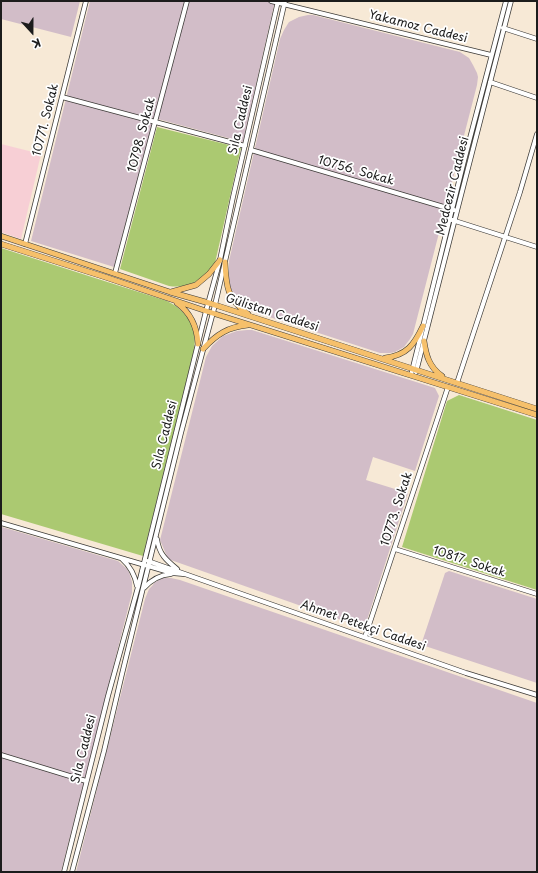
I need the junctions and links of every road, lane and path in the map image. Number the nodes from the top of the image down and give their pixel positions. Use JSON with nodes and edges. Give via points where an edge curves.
{"nodes":[{"id":1,"x":86,"y":1,"type":"edge"},
{"id":2,"x":187,"y":1,"type":"edge"},
{"id":3,"x":271,"y":1,"type":"edge"},
{"id":4,"x":506,"y":1,"type":"edge"},
{"id":5,"x":511,"y":1,"type":"edge"},
{"id":6,"x":278,"y":2,"type":"edge"},
{"id":7,"x":285,"y":3,"type":"edge"},
{"id":8,"x":499,"y":28,"type":"junction"},
{"id":9,"x":504,"y":29,"type":"junction"},
{"id":10,"x":537,"y":39,"type":"edge"},
{"id":11,"x":492,"y":55,"type":"junction"},
{"id":12,"x":490,"y":82,"type":"junction"},
{"id":13,"x":62,"y":96,"type":"junction"},
{"id":14,"x":537,"y":98,"type":"edge"},
{"id":15,"x":155,"y":122,"type":"junction"},
{"id":16,"x":537,"y":134,"type":"edge"},
{"id":17,"x":245,"y":146,"type":"junction"},
{"id":18,"x":251,"y":150,"type":"junction"},
{"id":19,"x":454,"y":210,"type":"junction"},
{"id":20,"x":452,"y":220,"type":"junction"},
{"id":21,"x":1,"y":236,"type":"edge"},
{"id":22,"x":505,"y":237,"type":"junction"},
{"id":23,"x":1,"y":244,"type":"edge"},
{"id":24,"x":25,"y":244,"type":"junction"},
{"id":25,"x":537,"y":247,"type":"edge"},
{"id":26,"x":222,"y":261,"type":"junction"},
{"id":27,"x":115,"y":274,"type":"junction"},
{"id":28,"x":170,"y":292,"type":"junction"},
{"id":29,"x":171,"y":299,"type":"junction"},
{"id":30,"x":209,"y":303,"type":"junction"},
{"id":31,"x":215,"y":305,"type":"junction"},
{"id":32,"x":206,"y":311,"type":"junction"},
{"id":33,"x":212,"y":313,"type":"junction"},
{"id":34,"x":252,"y":317,"type":"junction"},
{"id":35,"x":249,"y":324,"type":"junction"},
{"id":36,"x":423,"y":326,"type":"junction"},
{"id":37,"x":424,"y":341,"type":"junction"},
{"id":38,"x":198,"y":344,"type":"junction"},
{"id":39,"x":203,"y":349,"type":"junction"},
{"id":40,"x":382,"y":358,"type":"junction"},
{"id":41,"x":415,"y":369,"type":"junction"},
{"id":42,"x":413,"y":376,"type":"junction"},
{"id":43,"x":447,"y":380,"type":"junction"},
{"id":44,"x":456,"y":383,"type":"junction"},
{"id":45,"x":448,"y":387,"type":"junction"},
{"id":46,"x":537,"y":409,"type":"edge"},
{"id":47,"x":537,"y":415,"type":"edge"},
{"id":48,"x":1,"y":523,"type":"edge"},
{"id":49,"x":156,"y":536,"type":"junction"},
{"id":50,"x":395,"y":549,"type":"junction"},
{"id":51,"x":120,"y":558,"type":"junction"},
{"id":52,"x":145,"y":560,"type":"junction"},
{"id":53,"x":150,"y":561,"type":"junction"},
{"id":54,"x":143,"y":565,"type":"junction"},
{"id":55,"x":149,"y":566,"type":"junction"},
{"id":56,"x":178,"y":572,"type":"junction"},
{"id":57,"x":138,"y":587,"type":"junction"},
{"id":58,"x":144,"y":588,"type":"junction"},
{"id":59,"x":537,"y":594,"type":"edge"},
{"id":60,"x":365,"y":638,"type":"junction"},
{"id":61,"x":537,"y":695,"type":"edge"},
{"id":62,"x":1,"y":755,"type":"edge"},
{"id":63,"x":86,"y":781,"type":"junction"},
{"id":64,"x":64,"y":872,"type":"edge"},
{"id":65,"x":72,"y":872,"type":"edge"}],
"edges":[{"from":1,"to":13,"type":"street","name":"10771. Sokak"},
{"from":2,"to":15,"type":"street","name":"10798. Sokak"},
{"from":3,"to":6,"type":"street","name":"Yakamoz Caddesi"},
{"from":4,"to":8,"type":"street","name":"Medcezir Caddesi"},
{"from":5,"to":9,"type":"street","name":"Medcezir Caddesi"},
{"from":6,"to":7,"type":"street","name":"Yakamoz Caddesi"},
{"from":6,"to":17,"type":"street","name":"Sıla Caddesi"},
{"from":7,"to":11,"type":"street","name":"Yakamoz Caddesi"},
{"from":7,"to":18,"type":"street"},
{"from":8,"to":9,"type":"street"},
{"from":8,"to":11,"type":"street","name":"Medcezir Caddesi"},
{"from":9,"to":10,"type":"street"},
{"from":9,"to":12,"type":"street","name":"Medcezir Caddesi"},
{"from":11,"to":19,"type":"street","name":"Medcezir Caddesi"},
{"from":12,"to":14,"type":"street"},
{"from":12,"to":19,"type":"street","name":"Medcezir Caddesi"},
{"from":13,"to":15,"type":"street"},
{"from":13,"to":24,"type":"street","name":"10771. Sokak"},
{"from":15,"to":17,"type":"street"},
{"from":15,"to":27,"type":"street","name":"10798. Sokak"},
{"from":16,"to":22,"type":"street"},
{"from":17,"to":26,"type":"street","name":"Sıla Caddesi"},
{"from":18,"to":19,"type":"street","name":"10756. Sokak"},
{"from":18,"to":26,"type":"street"},
{"from":19,"to":20,"type":"street","name":"Medcezir Caddesi"},
{"from":20,"to":22,"type":"street"},
{"from":20,"to":36,"type":"street","name":"Medcezir Caddesi"},
{"from":20,"to":37,"type":"street","name":"Medcezir Caddesi"},
{"from":21,"to":24,"type":"main road","name":"Gülistan Caddesi"},
{"from":22,"to":25,"type":"street"},
{"from":22,"to":44,"type":"street"},
{"from":23,"to":29,"type":"main road","name":"Gülistan Caddesi"},
{"from":24,"to":27,"type":"main road","name":"Gülistan Caddesi"},
{"from":26,"to":28,"type":"main road","via":[[196,285]]},
{"from":26,"to":30,"type":"street","name":"Sıla Caddesi"},
{"from":26,"to":31,"type":"street","name":"Sıla Caddesi"},
{"from":26,"to":34,"type":"main road","via":[[228,291],[241,309]]},
{"from":27,"to":28,"type":"main road","name":"Gülistan Caddesi"},
{"from":28,"to":30,"type":"main road","name":"Gülistan Caddesi"},
{"from":29,"to":32,"type":"main road","name":"Gülistan Caddesi"},
{"from":29,"to":38,"type":"main road","via":[[190,316],[197,332]]},
{"from":30,"to":31,"type":"main road","name":"Gülistan Caddesi"},
{"from":30,"to":32,"type":"street","name":"Sıla Caddesi"},
{"from":31,"to":33,"type":"street","name":"Sıla Caddesi"},
{"from":31,"to":34,"type":"main road","name":"Gülistan Caddesi"},
{"from":32,"to":33,"type":"main road","name":"Gülistan Caddesi"},
{"from":32,"to":38,"type":"street","name":"Sıla Caddesi"},
{"from":33,"to":35,"type":"main road","name":"Gülistan Caddesi"},
{"from":33,"to":39,"type":"street","name":"Sıla Caddesi"},
{"from":34,"to":40,"type":"main road","name":"Gülistan Caddesi"},
{"from":35,"to":39,"type":"main road","via":[[228,329]]},
{"from":35,"to":42,"type":"main road","name":"Gülistan Caddesi"},
{"from":36,"to":40,"type":"main road","via":[[409,349],[395,356]]},
{"from":36,"to":41,"type":"street","name":"Medcezir Caddesi"},
{"from":37,"to":41,"type":"street","name":"Medcezir Caddesi"},
{"from":37,"to":43,"type":"main road","via":[[430,365]]},
{"from":38,"to":52,"type":"street","name":"Sıla Caddesi"},
{"from":39,"to":49,"type":"street","name":"Sıla Caddesi"},
{"from":40,"to":41,"type":"main road","name":"Gülistan Caddesi"},
{"from":41,"to":42,"type":"street","name":"Medcezir Caddesi"},
{"from":41,"to":43,"type":"main road","name":"Gülistan Caddesi"},
{"from":42,"to":45,"type":"main road","name":"Gülistan Caddesi"},
{"from":43,"to":44,"type":"main road","name":"Gülistan Caddesi"},
{"from":44,"to":46,"type":"main road","name":"Gülistan Caddesi"},
{"from":45,"to":47,"type":"main road","name":"Gülistan Caddesi"},
{"from":45,"to":50,"type":"street","name":"10773. Sokak"},
{"from":48,"to":51,"type":"street","name":"Ahmet Petekçi Caddesi"},
{"from":49,"to":53,"type":"street","name":"Sıla Caddesi"},
{"from":49,"to":56,"type":"street","via":[[158,548]]},
{"from":50,"to":59,"type":"street","name":"10817. Sokak"},
{"from":50,"to":60,"type":"street","name":"10773. Sokak"},
{"from":51,"to":54,"type":"street","name":"Ahmet Petekçi Caddesi"},
{"from":51,"to":57,"type":"street","via":[[131,571]]},
{"from":52,"to":53,"type":"street","name":"Ahmet Petekçi Caddesi"},
{"from":52,"to":54,"type":"street","name":"Sıla Caddesi"},
{"from":53,"to":55,"type":"street","name":"Sıla Caddesi"},
{"from":53,"to":56,"type":"street","name":"Ahmet Petekçi Caddesi"},
{"from":54,"to":55,"type":"street","name":"Ahmet Petekçi Caddesi"},
{"from":54,"to":57,"type":"street","name":"Sıla Caddesi"},
{"from":55,"to":56,"type":"street","name":"Ahmet Petekçi Caddesi"},
{"from":55,"to":58,"type":"street","name":"Sıla Caddesi"},
{"from":56,"to":58,"type":"street","via":[[161,576]]},
{"from":56,"to":60,"type":"street","name":"Ahmet Petekçi Caddesi"},
{"from":57,"to":63,"type":"street","name":"Sıla Caddesi"},
{"from":58,"to":65,"type":"street","name":"Sıla Caddesi"},
{"from":60,"to":61,"type":"street","name":"Ahmet Petekçi Caddesi"},
{"from":62,"to":63,"type":"street"},
{"from":63,"to":64,"type":"street","name":"Sıla Caddesi"}]}
